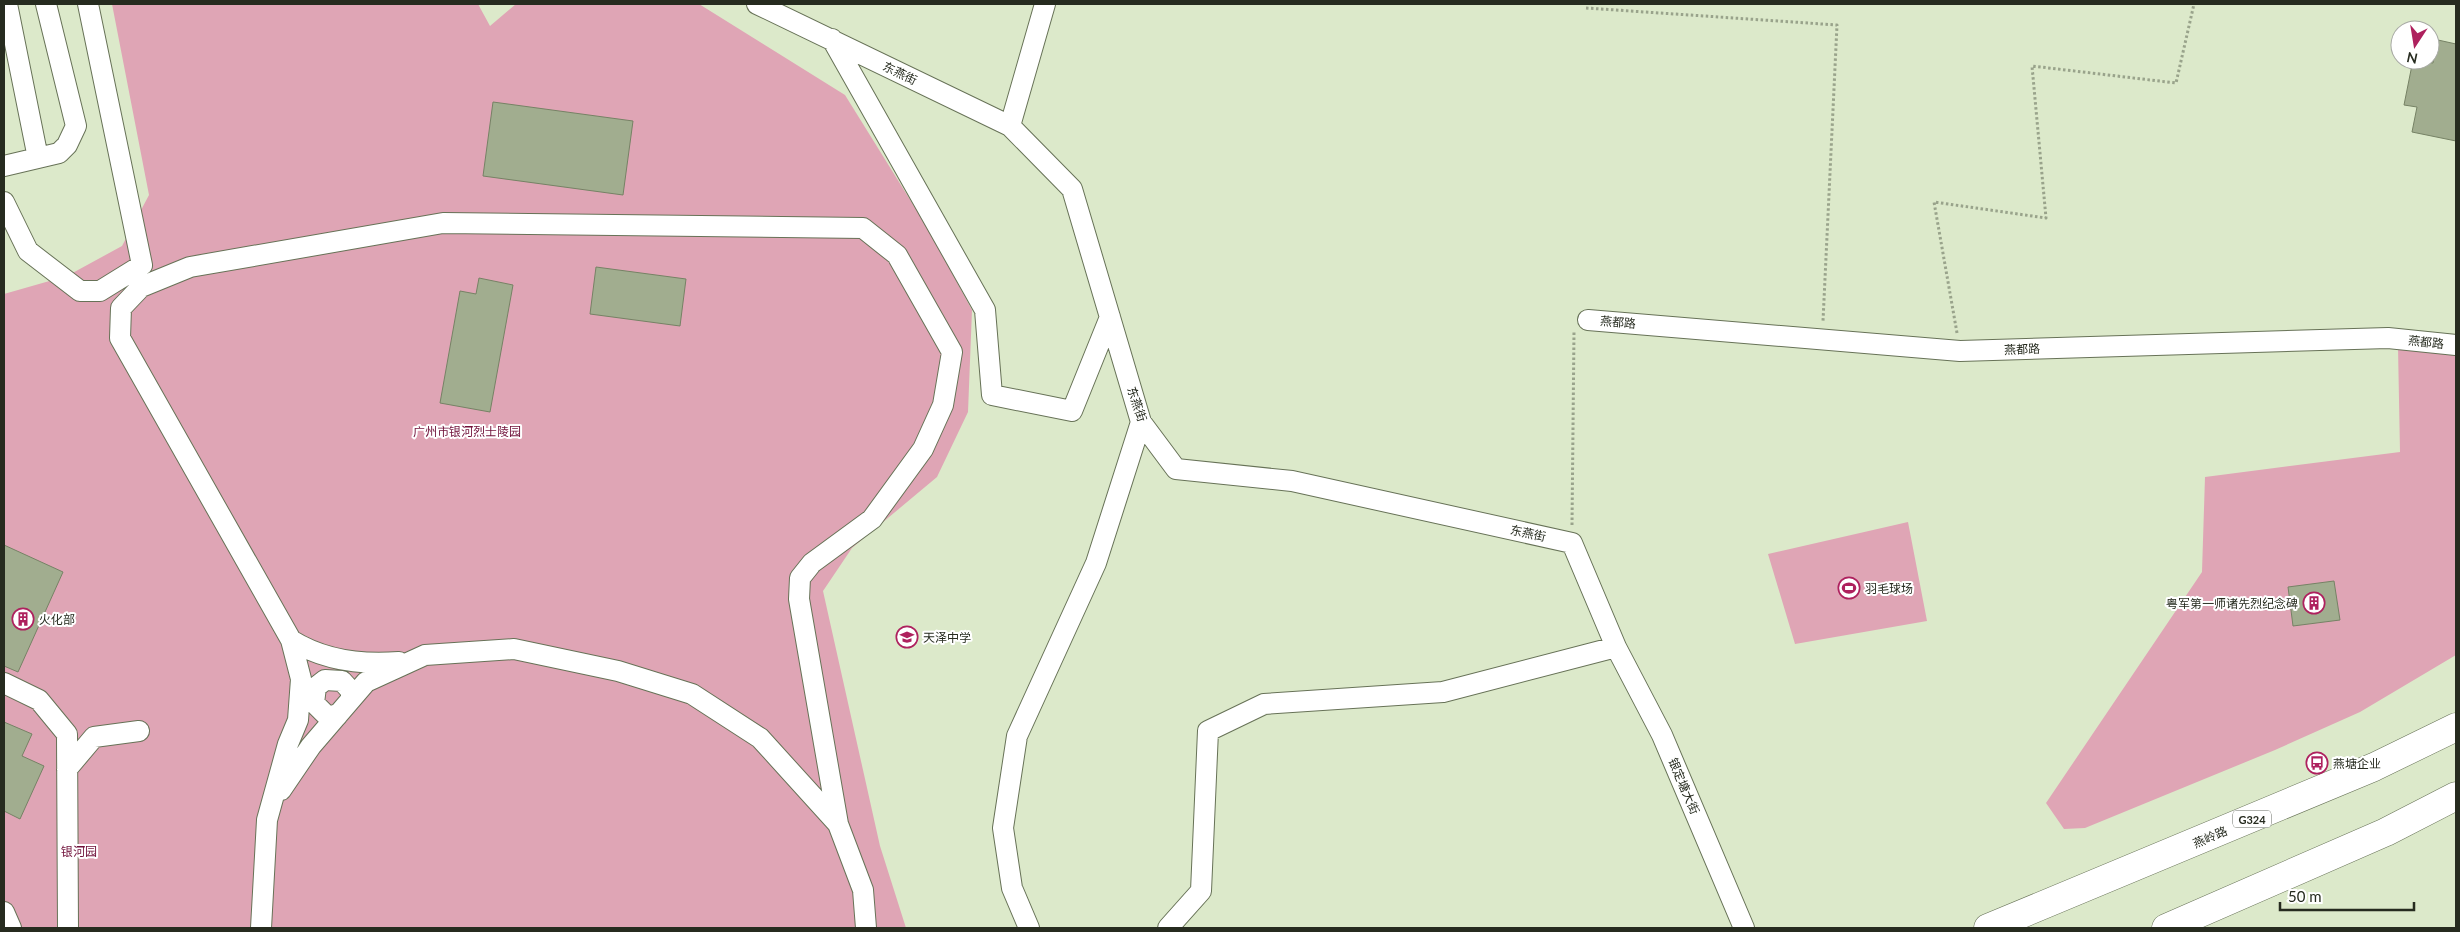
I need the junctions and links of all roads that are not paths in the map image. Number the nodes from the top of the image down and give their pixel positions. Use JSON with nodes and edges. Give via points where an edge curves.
{"nodes":[{"id":1,"x":6,"y":4,"type":"edge"},
{"id":2,"x":46,"y":4,"type":"edge"},
{"id":3,"x":88,"y":4,"type":"edge"},
{"id":4,"x":757,"y":4,"type":"edge"},
{"id":5,"x":1044,"y":4,"type":"edge"},
{"id":6,"x":832,"y":39,"type":"junction"},
{"id":7,"x":1010,"y":126,"type":"junction"},
{"id":8,"x":38,"y":158,"type":"junction"},
{"id":9,"x":4,"y":165,"type":"edge"},
{"id":10,"x":4,"y":202,"type":"edge"},
{"id":11,"x":1110,"y":316,"type":"junction"},
{"id":12,"x":1581,"y":323,"type":"road end"},
{"id":13,"x":2456,"y":345,"type":"edge"},
{"id":14,"x":1141,"y":422,"type":"junction"},
{"id":15,"x":291,"y":640,"type":"junction"},
{"id":16,"x":1616,"y":647,"type":"junction"},
{"id":17,"x":410,"y":662,"type":"junction"},
{"id":18,"x":4,"y":683,"type":"edge"},
{"id":19,"x":308,"y":695,"type":"junction"},
{"id":20,"x":351,"y":699,"type":"junction"},
{"id":21,"x":336,"y":716,"type":"junction"},
{"id":22,"x":2456,"y":727,"type":"edge"},
{"id":23,"x":139,"y":732,"type":"dead end"},
{"id":24,"x":67,"y":769,"type":"junction"},
{"id":25,"x":2456,"y":796,"type":"edge"},
{"id":26,"x":271,"y":805,"type":"junction"},
{"id":27,"x":838,"y":824,"type":"junction"},
{"id":28,"x":4,"y":912,"type":"edge"},
{"id":29,"x":2209,"y":920,"type":"edge"},
{"id":30,"x":11,"y":928,"type":"edge"},
{"id":31,"x":68,"y":928,"type":"edge"},
{"id":32,"x":261,"y":928,"type":"edge"},
{"id":33,"x":866,"y":928,"type":"edge"},
{"id":34,"x":1029,"y":928,"type":"edge"},
{"id":35,"x":1168,"y":928,"type":"edge"},
{"id":36,"x":1744,"y":928,"type":"edge"},
{"id":37,"x":1988,"y":928,"type":"edge"},
{"id":38,"x":2166,"y":928,"type":"edge"}],
"edges":[{"from":1,"to":8,"type":"street"},
{"from":2,"to":8,"type":"street","via":[[76,126],[67,145],[59,153]]},
{"from":3,"to":10,"type":"street","via":[[142,265],[100,291],[80,291],[28,251]]},
{"from":4,"to":6,"type":"street","name":"东燕街"},
{"from":5,"to":7,"type":"street"},
{"from":6,"to":7,"type":"street","name":"东燕街"},
{"from":6,"to":11,"type":"street","via":[[985,310],[992,395],[1072,411]]},
{"from":7,"to":11,"type":"street","name":"东燕街","via":[[1072,189]]},
{"from":8,"to":9,"type":"street"},
{"from":11,"to":14,"type":"street","name":"东燕街"},
{"from":12,"to":13,"type":"street","name":"燕都路","via":[[1960,351],[2388,338]]},
{"from":14,"to":16,"type":"street","name":"东燕街","via":[[1176,469],[1292,481],[1572,543]]},
{"from":14,"to":34,"type":"street","via":[[1096,562],[1017,736],[1003,828],[1012,888]]},
{"from":15,"to":17,"type":"street","via":[[305,649],[352,661],[373,664]]},
{"from":15,"to":19,"type":"street"},
{"from":15,"to":27,"type":"street","via":[[120,338],[121,308],[142,287],[190,267],[443,223],[863,228],[897,254],[952,352],[942,405],[923,449],[872,519],[812,563],[800,578],[799,599]]},
{"from":16,"to":35,"type":"street","via":[[1442,692],[1264,704],[1208,731],[1201,891]]},
{"from":16,"to":36,"type":"street","name":"银定塘大街","via":[[1662,735]]},
{"from":17,"to":20,"type":"street","via":[[366,682]]},
{"from":17,"to":27,"type":"street","via":[[425,655],[514,649],[618,671],[692,694],[760,738]]},
{"from":18,"to":24,"type":"street","via":[[39,700],[67,734]]},
{"from":19,"to":20,"type":"street","via":[[325,680],[342,681],[351,691]]},
{"from":19,"to":21,"type":"street","via":[[326,715]]},
{"from":19,"to":26,"type":"street","via":[[288,744]]},
{"from":20,"to":21,"type":"street"},
{"from":21,"to":26,"type":"street"},
{"from":22,"to":37,"type":"highway","name":"燕岭路","number":"G324","via":[[2374,767]]},
{"from":23,"to":24,"type":"street","via":[[94,737]]},
{"from":24,"to":31,"type":"street"},
{"from":25,"to":29,"type":"highway"},
{"from":26,"to":32,"type":"street","via":[[267,820]]},
{"from":27,"to":33,"type":"street","via":[[863,890]]},
{"from":28,"to":30,"type":"street"},
{"from":29,"to":38,"type":"highway"}]}
